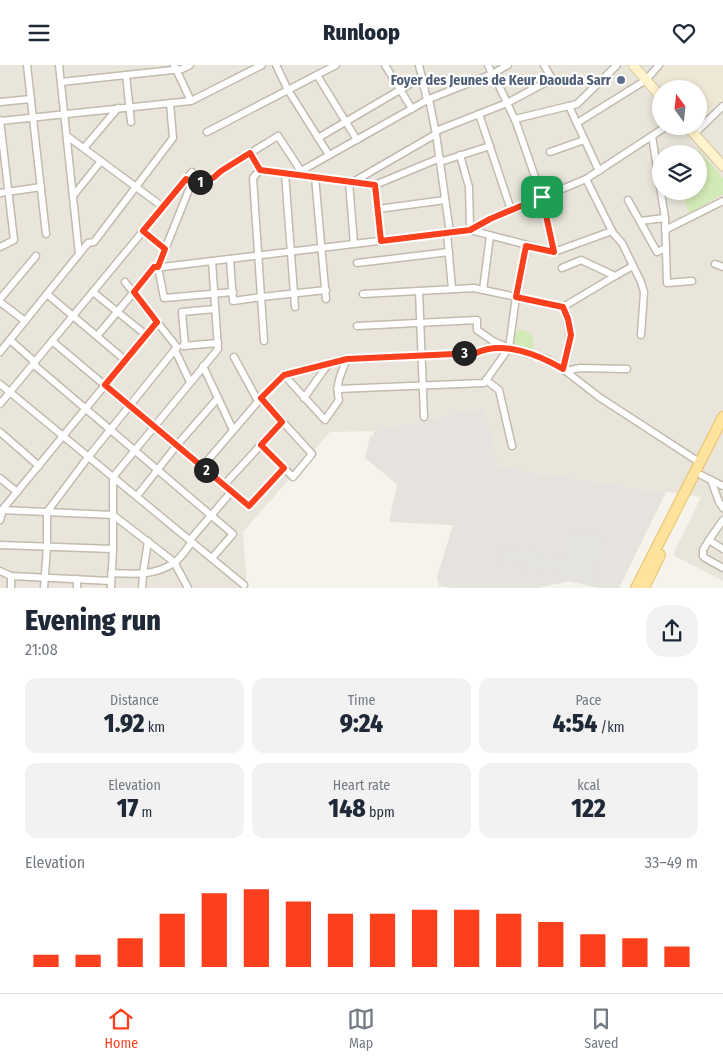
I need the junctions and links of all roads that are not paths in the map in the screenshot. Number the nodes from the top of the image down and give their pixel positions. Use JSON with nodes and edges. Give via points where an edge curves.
{"nodes":[{"id":1,"x":28,"y":65,"type":"edge"},
{"id":2,"x":59,"y":65,"type":"edge"},
{"id":3,"x":190,"y":65,"type":"edge"},
{"id":4,"x":262,"y":65,"type":"edge"},
{"id":5,"x":276,"y":65,"type":"edge"},
{"id":6,"x":336,"y":65,"type":"edge"},
{"id":7,"x":385,"y":65,"type":"edge"},
{"id":8,"x":419,"y":65,"type":"edge"},
{"id":9,"x":488,"y":65,"type":"edge"},
{"id":10,"x":508,"y":65,"type":"edge"},
{"id":11,"x":544,"y":65,"type":"edge"},
{"id":12,"x":616,"y":65,"type":"edge"},
{"id":13,"x":633,"y":65,"type":"edge"},
{"id":14,"x":659,"y":65,"type":"edge"},
{"id":15,"x":175,"y":67,"type":"edge"},
{"id":16,"x":492,"y":73,"type":"junction"},
{"id":17,"x":126,"y":75,"type":"junction"},
{"id":18,"x":317,"y":75,"type":"junction"},
{"id":19,"x":422,"y":77,"type":"junction"},
{"id":20,"x":646,"y":80,"type":"junction"},
{"id":21,"x":61,"y":82,"type":"junction"},
{"id":22,"x":652,"y":87,"type":"edge"},
{"id":23,"x":288,"y":90,"type":"junction"},
{"id":24,"x":400,"y":90,"type":"junction"},
{"id":25,"x":31,"y":99,"type":"junction"},
{"id":26,"x":428,"y":99,"type":"junction"},
{"id":27,"x":191,"y":101,"type":"junction"},
{"id":28,"x":0,"y":102,"type":"edge"},
{"id":29,"x":170,"y":103,"type":"junction"},
{"id":30,"x":507,"y":103,"type":"junction"},
{"id":31,"x":569,"y":106,"type":"junction"},
{"id":32,"x":129,"y":107,"type":"junction"},
{"id":33,"x":723,"y":107,"type":"edge"},
{"id":34,"x":118,"y":108,"type":"junction"},
{"id":35,"x":412,"y":109,"type":"junction"},
{"id":36,"x":64,"y":114,"type":"junction"},
{"id":37,"x":479,"y":114,"type":"junction"},
{"id":38,"x":33,"y":117,"type":"junction"},
{"id":39,"x":515,"y":119,"type":"junction"},
{"id":40,"x":708,"y":121,"type":"edge"},
{"id":41,"x":131,"y":122,"type":"dead end"},
{"id":42,"x":346,"y":122,"type":"junction"},
{"id":43,"x":576,"y":123,"type":"junction"},
{"id":44,"x":0,"y":124,"type":"edge"},
{"id":45,"x":207,"y":132,"type":"dead end"},
{"id":46,"x":436,"y":133,"type":"junction"},
{"id":47,"x":695,"y":135,"type":"edge"},
{"id":48,"x":67,"y":136,"type":"junction"},
{"id":49,"x":652,"y":136,"type":"joint"},
{"id":50,"x":318,"y":138,"type":"junction"},
{"id":51,"x":357,"y":140,"type":"junction"},
{"id":52,"x":584,"y":140,"type":"junction"},
{"id":53,"x":490,"y":145,"type":"junction"},
{"id":54,"x":84,"y":148,"type":"junction"},
{"id":55,"x":550,"y":152,"type":"dead end"},
{"id":56,"x":250,"y":153,"type":"junction"},
{"id":57,"x":329,"y":155,"type":"junction"},
{"id":58,"x":460,"y":155,"type":"junction"},
{"id":59,"x":440,"y":160,"type":"junction"},
{"id":60,"x":101,"y":161,"type":"junction"},
{"id":61,"x":722,"y":163,"type":"edge"},
{"id":62,"x":260,"y":170,"type":"junction"},
{"id":63,"x":192,"y":171,"type":"dead end"},
{"id":64,"x":599,"y":171,"type":"junction"},
{"id":65,"x":285,"y":173,"type":"junction"},
{"id":66,"x":301,"y":173,"type":"junction"},
{"id":67,"x":315,"y":177,"type":"junction"},
{"id":68,"x":586,"y":179,"type":"junction"},
{"id":69,"x":189,"y":181,"type":"junction"},
{"id":70,"x":350,"y":182,"type":"junction"},
{"id":71,"x":375,"y":185,"type":"junction"},
{"id":72,"x":41,"y":187,"type":"junction"},
{"id":73,"x":136,"y":187,"type":"junction"},
{"id":74,"x":8,"y":191,"type":"junction"},
{"id":75,"x":0,"y":193,"type":"edge"},
{"id":76,"x":73,"y":195,"type":"junction"},
{"id":77,"x":542,"y":197,"type":"junction"},
{"id":78,"x":446,"y":200,"type":"junction"},
{"id":79,"x":628,"y":200,"type":"dead end"},
{"id":80,"x":723,"y":201,"type":"edge"},
{"id":81,"x":163,"y":207,"type":"junction"},
{"id":82,"x":378,"y":209,"type":"junction"},
{"id":83,"x":511,"y":210,"type":"junction"},
{"id":84,"x":666,"y":218,"type":"junction"},
{"id":85,"x":640,"y":221,"type":"junction"},
{"id":86,"x":665,"y":229,"type":"junction"},
{"id":87,"x":470,"y":230,"type":"junction"},
{"id":88,"x":143,"y":231,"type":"junction"},
{"id":89,"x":612,"y":231,"type":"junction"},
{"id":90,"x":46,"y":233,"type":"dead end"},
{"id":91,"x":448,"y":233,"type":"junction"},
{"id":92,"x":490,"y":236,"type":"junction"},
{"id":93,"x":381,"y":241,"type":"junction"},
{"id":94,"x":354,"y":244,"type":"junction"},
{"id":95,"x":526,"y":246,"type":"junction"},
{"id":96,"x":0,"y":247,"type":"edge"},
{"id":97,"x":322,"y":248,"type":"junction"},
{"id":98,"x":666,"y":248,"type":"junction"},
{"id":99,"x":165,"y":249,"type":"junction"},
{"id":100,"x":291,"y":251,"type":"junction"},
{"id":101,"x":449,"y":252,"type":"junction"},
{"id":102,"x":554,"y":252,"type":"junction"},
{"id":103,"x":79,"y":254,"type":"junction"},
{"id":104,"x":258,"y":255,"type":"junction"},
{"id":105,"x":36,"y":256,"type":"dead end"},
{"id":106,"x":230,"y":259,"type":"junction"},
{"id":107,"x":212,"y":261,"type":"junction"},
{"id":108,"x":357,"y":263,"type":"dead end"},
{"id":109,"x":715,"y":264,"type":"dead end"},
{"id":110,"x":633,"y":266,"type":"junction"},
{"id":111,"x":158,"y":267,"type":"junction"},
{"id":112,"x":723,"y":267,"type":"edge"},
{"id":113,"x":562,"y":268,"type":"dead end"},
{"id":114,"x":615,"y":276,"type":"junction"},
{"id":115,"x":692,"y":281,"type":"dead end"},
{"id":116,"x":126,"y":282,"type":"dead end"},
{"id":117,"x":452,"y":289,"type":"junction"},
{"id":118,"x":326,"y":290,"type":"junction"},
{"id":119,"x":483,"y":290,"type":"junction"},
{"id":120,"x":419,"y":291,"type":"junction"},
{"id":121,"x":93,"y":292,"type":"junction"},
{"id":122,"x":134,"y":292,"type":"junction"},
{"id":123,"x":232,"y":292,"type":"junction"},
{"id":124,"x":214,"y":293,"type":"junction"},
{"id":125,"x":294,"y":293,"type":"junction"},
{"id":126,"x":47,"y":294,"type":"junction"},
{"id":127,"x":363,"y":294,"type":"dead end"},
{"id":128,"x":261,"y":297,"type":"junction"},
{"id":129,"x":516,"y":297,"type":"junction"},
{"id":130,"x":326,"y":299,"type":"dead end"},
{"id":131,"x":0,"y":301,"type":"edge"},
{"id":132,"x":295,"y":307,"type":"dead end"},
{"id":133,"x":563,"y":307,"type":"junction"},
{"id":134,"x":215,"y":309,"type":"junction"},
{"id":135,"x":117,"y":312,"type":"junction"},
{"id":136,"x":73,"y":316,"type":"junction"},
{"id":137,"x":25,"y":321,"type":"junction"},
{"id":138,"x":157,"y":322,"type":"junction"},
{"id":139,"x":420,"y":323,"type":"junction"},
{"id":140,"x":356,"y":326,"type":"dead end"},
{"id":141,"x":146,"y":335,"type":"junction"},
{"id":142,"x":641,"y":335,"type":"dead end"},
{"id":143,"x":97,"y":336,"type":"junction"},
{"id":144,"x":10,"y":340,"type":"junction"},
{"id":145,"x":52,"y":341,"type":"junction"},
{"id":146,"x":264,"y":341,"type":"dead end"},
{"id":147,"x":218,"y":343,"type":"junction"},
{"id":148,"x":185,"y":346,"type":"junction"},
{"id":149,"x":176,"y":348,"type":"junction"},
{"id":150,"x":509,"y":348,"type":"junction"},
{"id":151,"x":0,"y":352,"type":"edge"},
{"id":152,"x":422,"y":355,"type":"junction"},
{"id":153,"x":234,"y":357,"type":"dead end"},
{"id":154,"x":347,"y":359,"type":"junction"},
{"id":155,"x":125,"y":360,"type":"junction"},
{"id":156,"x":34,"y":363,"type":"junction"},
{"id":157,"x":329,"y":363,"type":"junction"},
{"id":158,"x":203,"y":366,"type":"junction"},
{"id":159,"x":627,"y":369,"type":"dead end"},
{"id":160,"x":564,"y":370,"type":"junction"},
{"id":161,"x":284,"y":375,"type":"junction"},
{"id":162,"x":486,"y":380,"type":"junction"},
{"id":163,"x":190,"y":382,"type":"junction"},
{"id":164,"x":1,"y":385,"type":"edge"},
{"id":165,"x":105,"y":385,"type":"junction"},
{"id":166,"x":423,"y":386,"type":"junction"},
{"id":167,"x":337,"y":389,"type":"junction"},
{"id":168,"x":10,"y":391,"type":"junction"},
{"id":169,"x":218,"y":397,"type":"junction"},
{"id":170,"x":304,"y":398,"type":"junction"},
{"id":171,"x":260,"y":399,"type":"junction"},
{"id":172,"x":0,"y":404,"type":"edge"},
{"id":173,"x":130,"y":406,"type":"junction"},
{"id":174,"x":86,"y":408,"type":"junction"},
{"id":175,"x":424,"y":417,"type":"dead end"},
{"id":176,"x":723,"y":417,"type":"edge"},
{"id":177,"x":282,"y":422,"type":"junction"},
{"id":178,"x":154,"y":426,"type":"junction"},
{"id":179,"x":111,"y":429,"type":"junction"},
{"id":180,"x":233,"y":430,"type":"junction"},
{"id":181,"x":723,"y":432,"type":"edge"},
{"id":182,"x":0,"y":433,"type":"edge"},
{"id":183,"x":64,"y":435,"type":"junction"},
{"id":184,"x":177,"y":445,"type":"junction"},
{"id":185,"x":261,"y":445,"type":"junction"},
{"id":186,"x":512,"y":446,"type":"dead end"},
{"id":187,"x":135,"y":450,"type":"junction"},
{"id":188,"x":89,"y":456,"type":"junction"},
{"id":189,"x":700,"y":462,"type":"junction"},
{"id":190,"x":39,"y":466,"type":"junction"},
{"id":191,"x":202,"y":467,"type":"junction"},
{"id":192,"x":284,"y":468,"type":"junction"},
{"id":193,"x":158,"y":469,"type":"junction"},
{"id":194,"x":700,"y":475,"type":"junction"},
{"id":195,"x":0,"y":477,"type":"edge"},
{"id":196,"x":113,"y":477,"type":"junction"},
{"id":197,"x":711,"y":481,"type":"junction"},
{"id":198,"x":224,"y":485,"type":"junction"},
{"id":199,"x":723,"y":486,"type":"edge"},
{"id":200,"x":232,"y":491,"type":"junction"},
{"id":201,"x":17,"y":492,"type":"junction"},
{"id":202,"x":137,"y":496,"type":"junction"},
{"id":203,"x":723,"y":508,"type":"edge"},
{"id":204,"x":2,"y":510,"type":"edge"},
{"id":205,"x":47,"y":512,"type":"junction"},
{"id":206,"x":113,"y":515,"type":"junction"},
{"id":207,"x":212,"y":515,"type":"junction"},
{"id":208,"x":723,"y":519,"type":"edge"},
{"id":209,"x":0,"y":520,"type":"edge"},
{"id":210,"x":709,"y":540,"type":"junction"},
{"id":211,"x":148,"y":541,"type":"junction"},
{"id":212,"x":191,"y":541,"type":"junction"},
{"id":213,"x":0,"y":545,"type":"edge"},
{"id":214,"x":46,"y":547,"type":"junction"},
{"id":215,"x":113,"y":549,"type":"junction"},
{"id":216,"x":723,"y":549,"type":"edge"},
{"id":217,"x":212,"y":558,"type":"junction"},
{"id":218,"x":174,"y":562,"type":"junction"},
{"id":219,"x":723,"y":568,"type":"edge"},
{"id":220,"x":0,"y":571,"type":"edge"},
{"id":221,"x":112,"y":573,"type":"junction"},
{"id":222,"x":143,"y":574,"type":"junction"},
{"id":223,"x":11,"y":577,"type":"junction"},
{"id":224,"x":44,"y":578,"type":"junction"},
{"id":225,"x":77,"y":579,"type":"junction"},
{"id":226,"x":111,"y":584,"type":"edge"},
{"id":227,"x":244,"y":585,"type":"dead end"},
{"id":228,"x":11,"y":588,"type":"edge"},
{"id":229,"x":44,"y":588,"type":"edge"},
{"id":230,"x":77,"y":588,"type":"edge"},
{"id":231,"x":142,"y":588,"type":"edge"},
{"id":232,"x":188,"y":588,"type":"edge"},
{"id":233,"x":636,"y":588,"type":"edge"},
{"id":234,"x":644,"y":588,"type":"edge"}],
"edges":[{"from":1,"to":25,"type":"street"},
{"from":2,"to":21,"type":"street"},
{"from":3,"to":15,"type":"street","via":[[182,69]]},
{"from":4,"to":27,"type":"street"},
{"from":5,"to":23,"type":"street"},
{"from":6,"to":18,"type":"street"},
{"from":7,"to":24,"type":"street"},
{"from":8,"to":19,"type":"street"},
{"from":9,"to":16,"type":"street"},
{"from":10,"to":16,"type":"street"},
{"from":11,"to":30,"type":"street","via":[[552,79]]},
{"from":12,"to":31,"type":"street","via":[[577,104]]},
{"from":13,"to":20,"type":"street"},
{"from":14,"to":20,"type":"street"},
{"from":15,"to":17,"type":"street"},
{"from":15,"to":27,"type":"street"},
{"from":16,"to":26,"type":"street"},
{"from":16,"to":30,"type":"street"},
{"from":17,"to":21,"type":"street"},
{"from":17,"to":32,"type":"street"},
{"from":18,"to":23,"type":"street"},
{"from":18,"to":42,"type":"street"},
{"from":19,"to":24,"type":"street"},
{"from":19,"to":26,"type":"street"},
{"from":20,"to":22,"type":"street"},
{"from":20,"to":43,"type":"street"},
{"from":21,"to":36,"type":"street"},
{"from":23,"to":45,"type":"street"},
{"from":23,"to":50,"type":"street"},
{"from":24,"to":35,"type":"street"},
{"from":24,"to":42,"type":"street"},
{"from":25,"to":28,"type":"street"},
{"from":25,"to":38,"type":"street"},
{"from":26,"to":35,"type":"street"},
{"from":26,"to":46,"type":"street"},
{"from":27,"to":29,"type":"street"},
{"from":29,"to":32,"type":"street"},
{"from":29,"to":73,"type":"street","via":[[173,139]]},
{"from":30,"to":37,"type":"street"},
{"from":30,"to":39,"type":"street"},
{"from":31,"to":39,"type":"street"},
{"from":31,"to":43,"type":"street"},
{"from":32,"to":34,"type":"street"},
{"from":32,"to":41,"type":"street"},
{"from":33,"to":40,"type":"street"},
{"from":34,"to":36,"type":"street"},
{"from":34,"to":54,"type":"street"},
{"from":35,"to":51,"type":"street"},
{"from":36,"to":38,"type":"street"},
{"from":36,"to":48,"type":"street"},
{"from":37,"to":46,"type":"street"},
{"from":37,"to":53,"type":"street"},
{"from":38,"to":44,"type":"street"},
{"from":38,"to":72,"type":"street"},
{"from":39,"to":77,"type":"street"},
{"from":42,"to":50,"type":"street"},
{"from":42,"to":51,"type":"street"},
{"from":43,"to":52,"type":"street"},
{"from":44,"to":74,"type":"street"},
{"from":46,"to":59,"type":"street"},
{"from":46,"to":70,"type":"street"},
{"from":47,"to":61,"type":"street"},
{"from":48,"to":54,"type":"street"},
{"from":48,"to":76,"type":"street"},
{"from":49,"to":64,"type":"street"},
{"from":49,"to":84,"type":"street"},
{"from":50,"to":57,"type":"street"},
{"from":51,"to":57,"type":"street"},
{"from":52,"to":55,"type":"street"},
{"from":52,"to":64,"type":"street"},
{"from":53,"to":58,"type":"street"},
{"from":53,"to":83,"type":"street"},
{"from":54,"to":60,"type":"street"},
{"from":56,"to":62,"type":"street"},
{"from":56,"to":66,"type":"street","via":[[278,135]]},
{"from":56,"to":69,"type":"street","via":[[213,178],[197,183]]},
{"from":57,"to":66,"type":"street"},
{"from":58,"to":59,"type":"street"},
{"from":58,"to":87,"type":"street","via":[[469,187]]},
{"from":59,"to":71,"type":"street"},
{"from":59,"to":78,"type":"street"},
{"from":60,"to":73,"type":"street"},
{"from":60,"to":76,"type":"street"},
{"from":62,"to":65,"type":"street"},
{"from":62,"to":104,"type":"street","via":[[254,178]]},
{"from":63,"to":69,"type":"street"},
{"from":64,"to":68,"type":"street"},
{"from":65,"to":66,"type":"street"},
{"from":65,"to":100,"type":"street"},
{"from":66,"to":67,"type":"street"},
{"from":67,"to":70,"type":"street"},
{"from":67,"to":97,"type":"street"},
{"from":68,"to":77,"type":"street"},
{"from":68,"to":89,"type":"street"},
{"from":69,"to":81,"type":"street"},
{"from":69,"to":99,"type":"street"},
{"from":70,"to":71,"type":"street"},
{"from":70,"to":94,"type":"street"},
{"from":71,"to":82,"type":"street"},
{"from":72,"to":74,"type":"street"},
{"from":72,"to":90,"type":"street"},
{"from":73,"to":81,"type":"street"},
{"from":73,"to":103,"type":"street","via":[[94,242],[88,243]]},
{"from":74,"to":75,"type":"street"},
{"from":74,"to":96,"type":"street","via":[[14,240]]},
{"from":76,"to":103,"type":"street"},
{"from":77,"to":83,"type":"street"},
{"from":77,"to":102,"type":"street"},
{"from":78,"to":82,"type":"street"},
{"from":78,"to":91,"type":"street"},
{"from":79,"to":85,"type":"street"},
{"from":80,"to":86,"type":"street"},
{"from":81,"to":88,"type":"street"},
{"from":82,"to":93,"type":"street"},
{"from":83,"to":87,"type":"street"},
{"from":84,"to":85,"type":"street"},
{"from":84,"to":86,"type":"street"},
{"from":85,"to":98,"type":"street","via":[[657,251]]},
{"from":86,"to":98,"type":"street"},
{"from":87,"to":91,"type":"street"},
{"from":87,"to":92,"type":"street"},
{"from":88,"to":99,"type":"street"},
{"from":88,"to":121,"type":"street"},
{"from":89,"to":102,"type":"street"},
{"from":89,"to":110,"type":"street"},
{"from":91,"to":93,"type":"street"},
{"from":91,"to":101,"type":"street"},
{"from":92,"to":95,"type":"street"},
{"from":92,"to":119,"type":"street"},
{"from":93,"to":94,"type":"street"},
{"from":94,"to":97,"type":"street"},
{"from":95,"to":102,"type":"street"},
{"from":95,"to":129,"type":"street"},
{"from":97,"to":100,"type":"street"},
{"from":97,"to":118,"type":"street"},
{"from":98,"to":115,"type":"street","via":[[667,283]]},
{"from":99,"to":111,"type":"street"},
{"from":100,"to":104,"type":"street"},
{"from":100,"to":125,"type":"street"},
{"from":101,"to":108,"type":"street"},
{"from":101,"to":117,"type":"street"},
{"from":103,"to":126,"type":"street"},
{"from":104,"to":106,"type":"street"},
{"from":104,"to":128,"type":"street"},
{"from":105,"to":131,"type":"street"},
{"from":106,"to":107,"type":"street"},
{"from":106,"to":123,"type":"street"},
{"from":107,"to":111,"type":"street"},
{"from":107,"to":124,"type":"street"},
{"from":109,"to":112,"type":"street"},
{"from":110,"to":114,"type":"street"},
{"from":110,"to":142,"type":"street","via":[[644,292]]},
{"from":111,"to":122,"type":"street","via":[[154,267]]},
{"from":111,"to":124,"type":"street","via":[[164,298]]},
{"from":113,"to":114,"type":"street","via":[[581,260]]},
{"from":114,"to":133,"type":"street"},
{"from":116,"to":122,"type":"street"},
{"from":117,"to":119,"type":"street"},
{"from":117,"to":120,"type":"street"},
{"from":118,"to":125,"type":"street"},
{"from":118,"to":130,"type":"street"},
{"from":119,"to":129,"type":"street"},
{"from":120,"to":127,"type":"street"},
{"from":120,"to":139,"type":"street"},
{"from":121,"to":135,"type":"street"},
{"from":121,"to":136,"type":"street"},
{"from":122,"to":135,"type":"street"},
{"from":122,"to":138,"type":"street"},
{"from":123,"to":124,"type":"street"},
{"from":123,"to":128,"type":"street","via":[[233,301]]},
{"from":124,"to":134,"type":"street"},
{"from":125,"to":128,"type":"street"},
{"from":125,"to":132,"type":"street"},
{"from":126,"to":136,"type":"street"},
{"from":126,"to":137,"type":"street"},
{"from":128,"to":146,"type":"street"},
{"from":129,"to":133,"type":"street"},
{"from":129,"to":150,"type":"street"},
{"from":131,"to":137,"type":"street"},
{"from":133,"to":160,"type":"street","via":[[571,335]]},
{"from":134,"to":147,"type":"street"},
{"from":134,"to":148,"type":"street","via":[[182,312]]},
{"from":135,"to":141,"type":"street"},
{"from":135,"to":143,"type":"street"},
{"from":136,"to":143,"type":"street"},
{"from":136,"to":145,"type":"street"},
{"from":137,"to":144,"type":"street"},
{"from":138,"to":141,"type":"street"},
{"from":138,"to":149,"type":"street"},
{"from":139,"to":140,"type":"street"},
{"from":139,"to":150,"type":"street","via":[[477,320],[477,330]]},
{"from":139,"to":152,"type":"street"},
{"from":141,"to":155,"type":"street"},
{"from":143,"to":155,"type":"street"},
{"from":144,"to":151,"type":"street"},
{"from":144,"to":156,"type":"street"},
{"from":145,"to":156,"type":"street"},
{"from":145,"to":165,"type":"street"},
{"from":147,"to":148,"type":"street"},
{"from":147,"to":158,"type":"street","via":[[218,349]]},
{"from":148,"to":149,"type":"street"},
{"from":149,"to":163,"type":"street"},
{"from":149,"to":173,"type":"street"},
{"from":150,"to":152,"type":"street"},
{"from":150,"to":160,"type":"street","via":[[547,359]]},
{"from":150,"to":162,"type":"street"},
{"from":152,"to":154,"type":"street"},
{"from":152,"to":166,"type":"street"},
{"from":153,"to":171,"type":"street"},
{"from":154,"to":157,"type":"street"},
{"from":154,"to":167,"type":"street"},
{"from":155,"to":165,"type":"street"},
{"from":156,"to":168,"type":"street"},
{"from":156,"to":174,"type":"street"},
{"from":157,"to":161,"type":"street"},
{"from":157,"to":170,"type":"street"},
{"from":158,"to":163,"type":"street"},
{"from":158,"to":169,"type":"street"},
{"from":159,"to":160,"type":"street"},
{"from":160,"to":189,"type":"street","via":[[599,397]]},
{"from":161,"to":170,"type":"street"},
{"from":161,"to":171,"type":"street"},
{"from":162,"to":166,"type":"street","via":[[484,383]]},
{"from":162,"to":186,"type":"street","via":[[499,390]]},
{"from":163,"to":178,"type":"street"},
{"from":164,"to":168,"type":"street"},
{"from":165,"to":173,"type":"street"},
{"from":165,"to":174,"type":"street"},
{"from":166,"to":167,"type":"street"},
{"from":166,"to":175,"type":"street"},
{"from":167,"to":170,"type":"street","via":[[339,400],[325,420]]},
{"from":168,"to":172,"type":"street"},
{"from":168,"to":183,"type":"street"},
{"from":169,"to":180,"type":"street"},
{"from":169,"to":184,"type":"street"},
{"from":171,"to":177,"type":"street"},
{"from":171,"to":180,"type":"street"},
{"from":173,"to":178,"type":"street"},
{"from":173,"to":179,"type":"street"},
{"from":174,"to":179,"type":"street"},
{"from":174,"to":183,"type":"street"},
{"from":176,"to":189,"type":"main road"},
{"from":177,"to":185,"type":"street"},
{"from":177,"to":192,"type":"street","via":[[312,454],[293,477]]},
{"from":178,"to":184,"type":"street"},
{"from":178,"to":187,"type":"street"},
{"from":179,"to":187,"type":"street"},
{"from":179,"to":188,"type":"street"},
{"from":180,"to":191,"type":"street"},
{"from":181,"to":194,"type":"main road"},
{"from":182,"to":190,"type":"street"},
{"from":183,"to":188,"type":"street"},
{"from":183,"to":190,"type":"street"},
{"from":184,"to":191,"type":"street"},
{"from":184,"to":193,"type":"street"},
{"from":185,"to":192,"type":"street"},
{"from":185,"to":198,"type":"street"},
{"from":187,"to":193,"type":"street"},
{"from":187,"to":196,"type":"street"},
{"from":188,"to":196,"type":"street"},
{"from":188,"to":205,"type":"street"},
{"from":189,"to":233,"type":"main road"},
{"from":190,"to":201,"type":"street"},
{"from":191,"to":198,"type":"street"},
{"from":192,"to":200,"type":"street","via":[[249,506]]},
{"from":193,"to":202,"type":"street"},
{"from":193,"to":207,"type":"street"},
{"from":194,"to":197,"type":"street"},
{"from":194,"to":234,"type":"main road"},
{"from":195,"to":201,"type":"street"},
{"from":196,"to":202,"type":"street"},
{"from":196,"to":206,"type":"street"},
{"from":197,"to":199,"type":"street"},
{"from":197,"to":203,"type":"street"},
{"from":198,"to":200,"type":"street"},
{"from":200,"to":207,"type":"street"},
{"from":201,"to":204,"type":"street"},
{"from":202,"to":212,"type":"street"},
{"from":204,"to":205,"type":"street"},
{"from":204,"to":209,"type":"street"},
{"from":205,"to":206,"type":"street"},
{"from":205,"to":214,"type":"street"},
{"from":206,"to":211,"type":"street"},
{"from":206,"to":215,"type":"street"},
{"from":207,"to":212,"type":"street"},
{"from":207,"to":217,"type":"street","via":[[233,533]]},
{"from":208,"to":210,"type":"street"},
{"from":210,"to":216,"type":"street"},
{"from":210,"to":219,"type":"street","via":[[703,556]]},
{"from":211,"to":218,"type":"street"},
{"from":211,"to":222,"type":"street"},
{"from":212,"to":217,"type":"street"},
{"from":212,"to":218,"type":"street"},
{"from":213,"to":214,"type":"street"},
{"from":214,"to":215,"type":"street"},
{"from":214,"to":224,"type":"street"},
{"from":215,"to":221,"type":"street"},
{"from":217,"to":227,"type":"street"},
{"from":218,"to":222,"type":"street"},
{"from":218,"to":232,"type":"street"},
{"from":220,"to":223,"type":"street"},
{"from":221,"to":222,"type":"street"},
{"from":221,"to":226,"type":"street"},
{"from":222,"to":231,"type":"street"},
{"from":223,"to":224,"type":"street"},
{"from":223,"to":228,"type":"street"},
{"from":224,"to":225,"type":"street"},
{"from":224,"to":229,"type":"street"},
{"from":225,"to":226,"type":"street"},
{"from":225,"to":230,"type":"street"}]}
